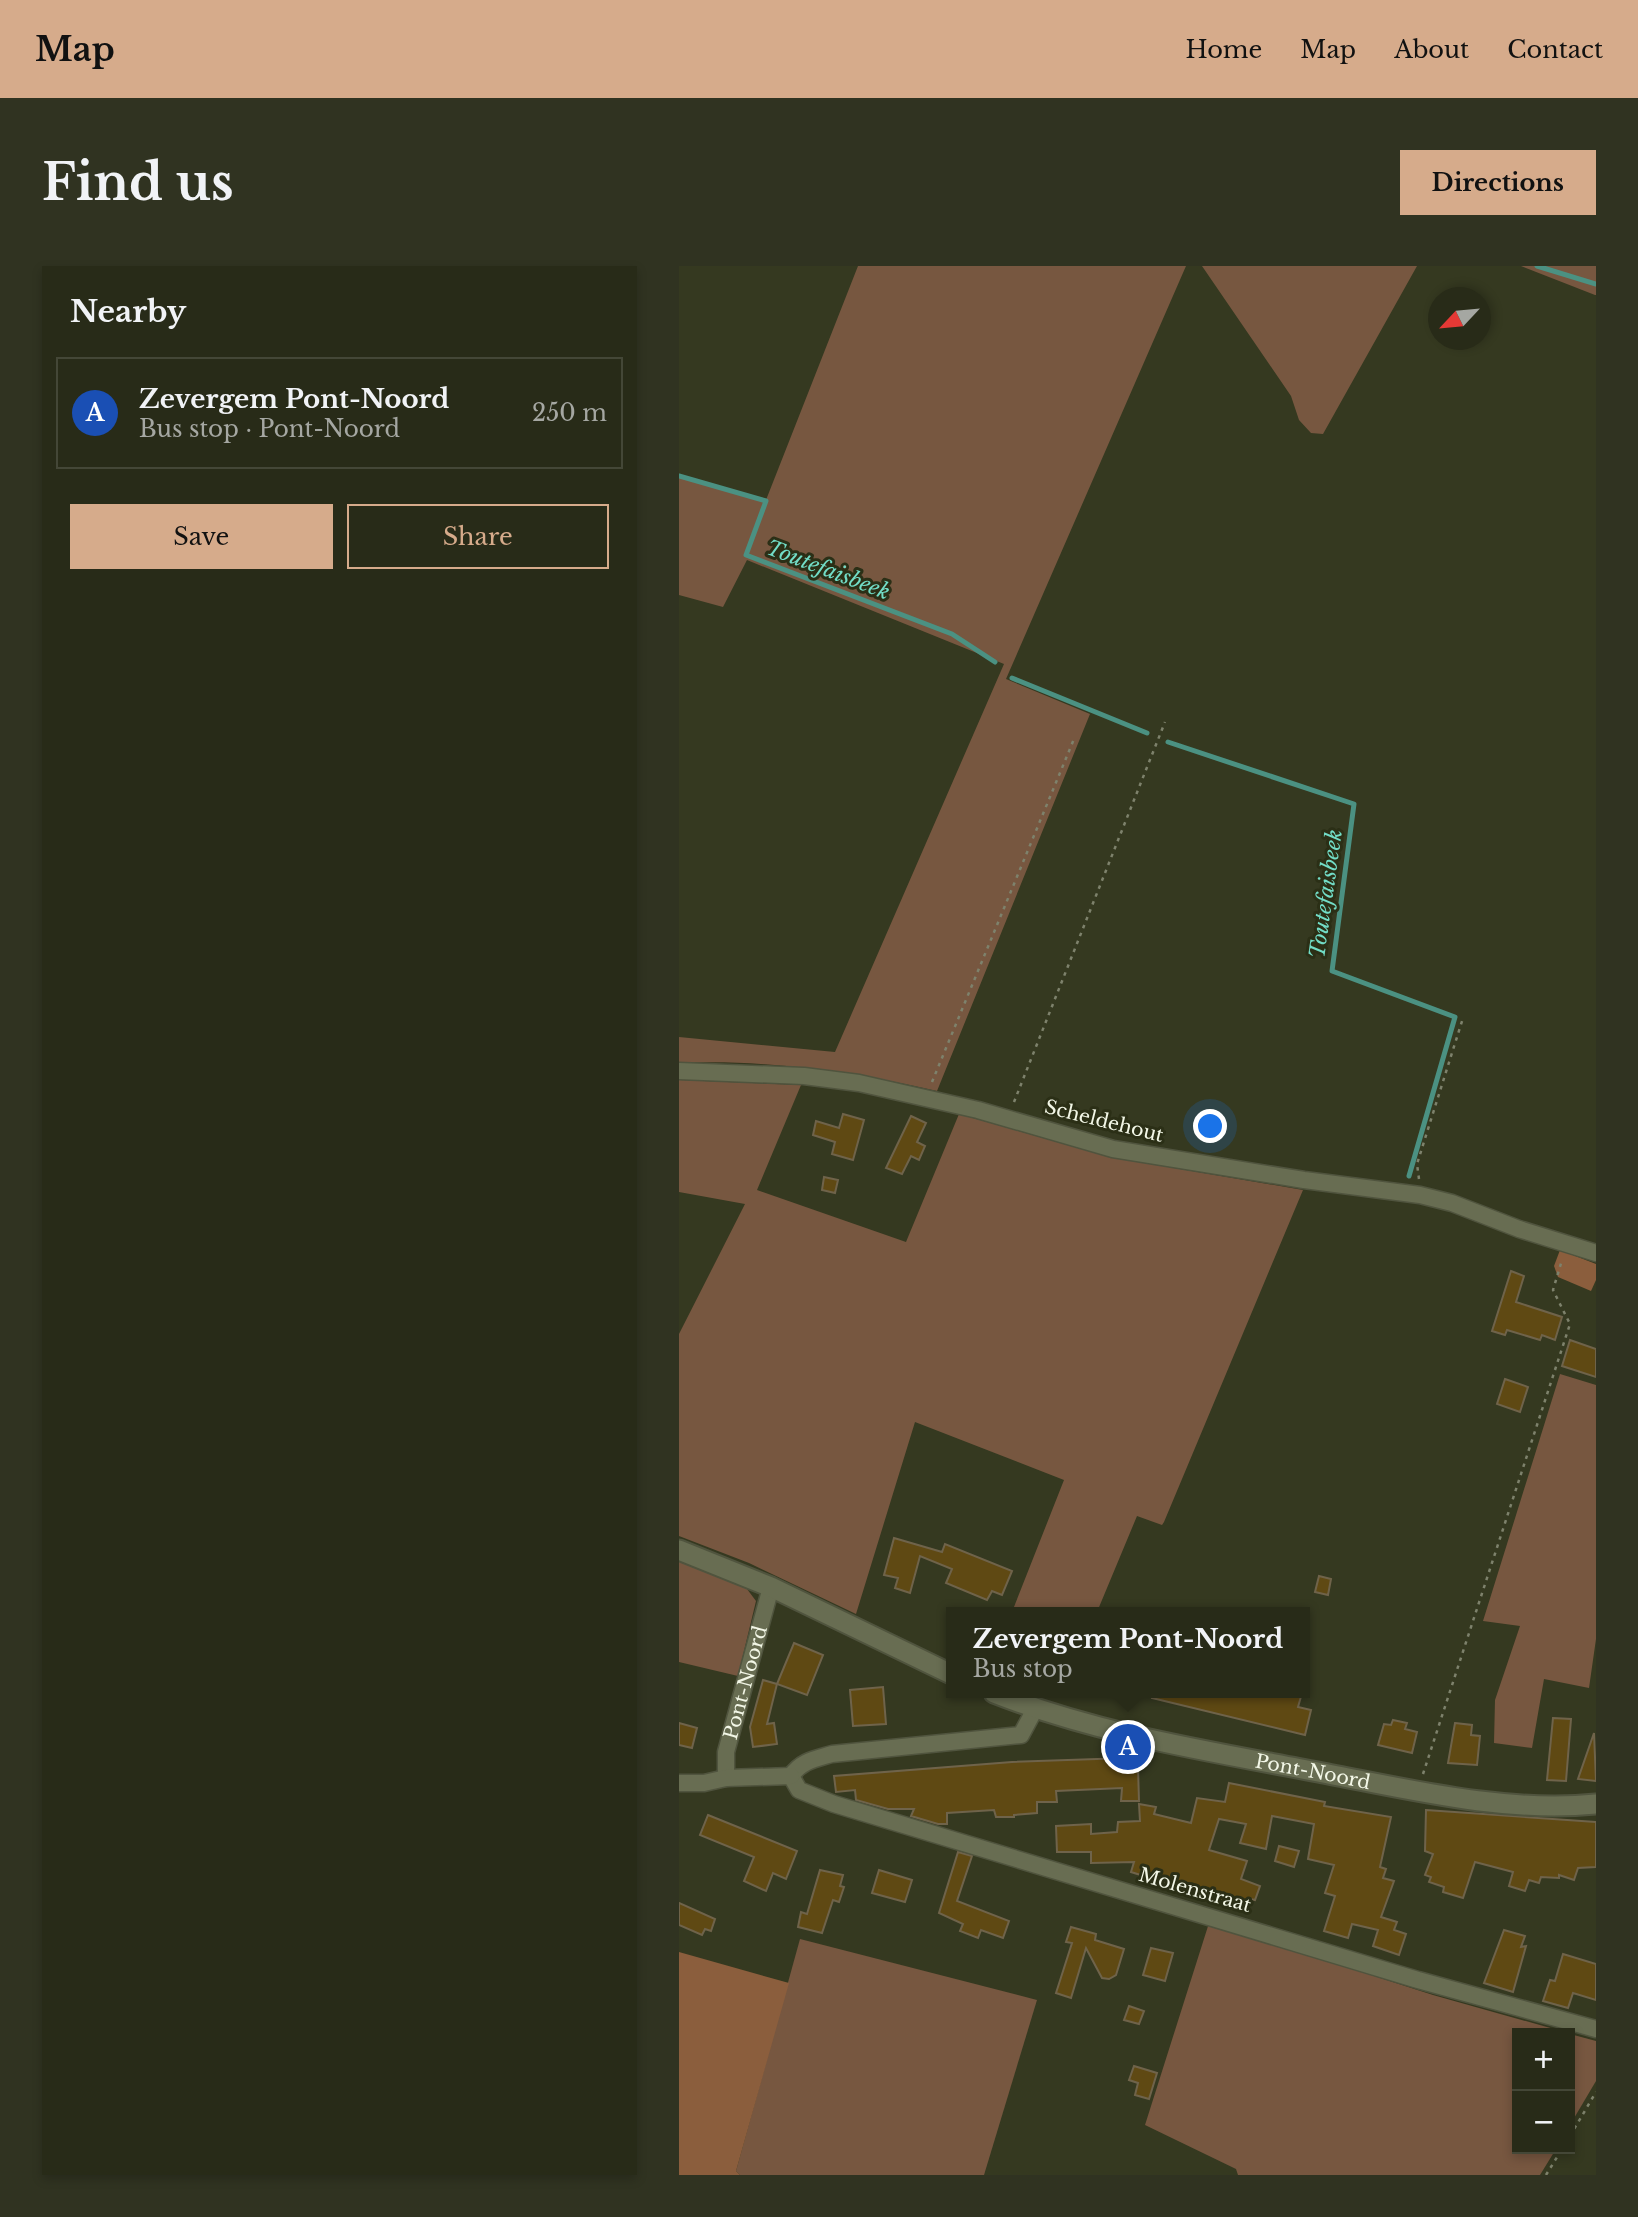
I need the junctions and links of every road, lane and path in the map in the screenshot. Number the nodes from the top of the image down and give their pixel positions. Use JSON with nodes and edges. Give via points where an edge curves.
{"nodes":[{"id":1,"x":1165,"y":722,"type":"dead end"},
{"id":2,"x":1074,"y":739,"type":"dead end"},
{"id":3,"x":1463,"y":1018,"type":"dead end"},
{"id":4,"x":679,"y":1071,"type":"edge"},
{"id":5,"x":925,"y":1098,"type":"junction"},
{"id":6,"x":1013,"y":1120,"type":"junction"},
{"id":7,"x":1420,"y":1195,"type":"junction"},
{"id":8,"x":1568,"y":1244,"type":"junction"},
{"id":9,"x":1596,"y":1253,"type":"edge"},
{"id":10,"x":679,"y":1550,"type":"edge"},
{"id":11,"x":771,"y":1587,"type":"junction"},
{"id":12,"x":946,"y":1672,"type":"edge"},
{"id":13,"x":1007,"y":1698,"type":"edge"},
{"id":14,"x":1035,"y":1709,"type":"junction"},
{"id":15,"x":792,"y":1776,"type":"junction"},
{"id":16,"x":726,"y":1778,"type":"junction"},
{"id":17,"x":679,"y":1783,"type":"edge"},
{"id":18,"x":1420,"y":1791,"type":"junction"},
{"id":19,"x":1596,"y":1804,"type":"edge"},
{"id":20,"x":1596,"y":2029,"type":"edge"},
{"id":21,"x":1596,"y":2092,"type":"edge"},
{"id":22,"x":1575,"y":2128,"type":"edge"},
{"id":23,"x":1559,"y":2154,"type":"edge"},
{"id":24,"x":1546,"y":2175,"type":"edge"}],
"edges":[{"from":1,"to":6,"type":"path","via":[[1014,1102]]},
{"from":2,"to":5,"type":"path"},
{"from":3,"to":7,"type":"path","via":[[1417,1164]]},
{"from":4,"to":5,"type":"street","name":"Scheldehout","via":[[804,1076]]},
{"from":5,"to":6,"type":"street","name":"Scheldehout"},
{"from":6,"to":7,"type":"street","name":"Scheldehout","via":[[1113,1149]]},
{"from":7,"to":8,"type":"street","name":"Scheldehout"},
{"from":8,"to":9,"type":"street","name":"Scheldehout"},
{"from":8,"to":18,"type":"path","via":[[1553,1290],[1570,1324],[1429,1751]]},
{"from":10,"to":11,"type":"street"},
{"from":11,"to":12,"type":"street"},
{"from":11,"to":16,"type":"street","name":"Pont-Noord","via":[[726,1752]]},
{"from":13,"to":14,"type":"street","name":"Pont-Noord"},
{"from":14,"to":15,"type":"street","via":[[1021,1735],[832,1754],[807,1761]]},
{"from":14,"to":18,"type":"street","name":"Pont-Noord","via":[[1139,1738]]},
{"from":15,"to":16,"type":"street"},
{"from":15,"to":20,"type":"street","name":"Molenstraat","via":[[799,1790],[846,1808]]},
{"from":16,"to":17,"type":"street"},
{"from":18,"to":19,"type":"street","name":"Pont-Noord","via":[[1510,1805]]},
{"from":21,"to":22,"type":"path"},
{"from":23,"to":24,"type":"path"}]}
